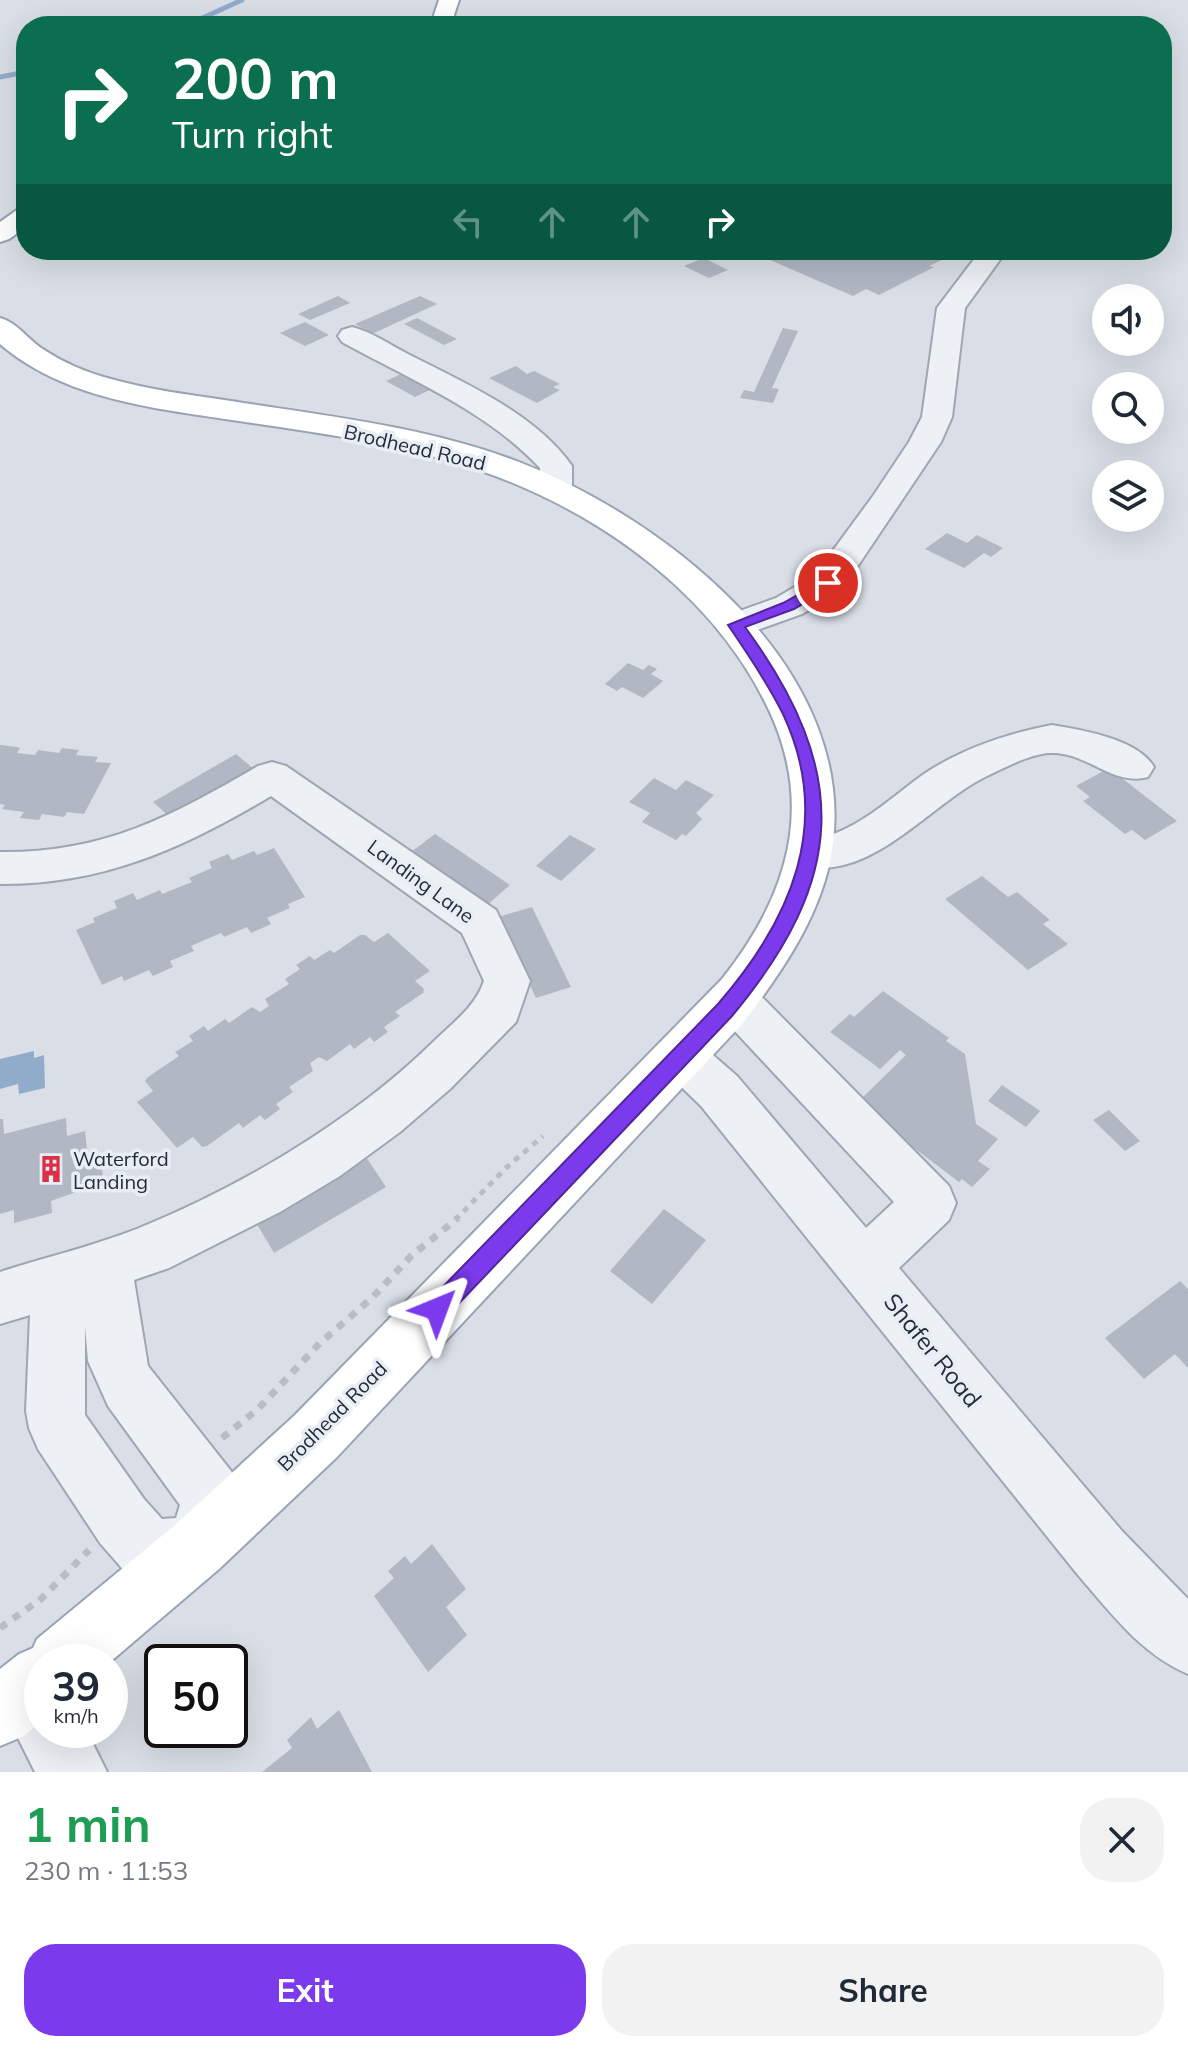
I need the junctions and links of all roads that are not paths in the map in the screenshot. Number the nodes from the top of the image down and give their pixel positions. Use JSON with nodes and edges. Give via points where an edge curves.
{"nodes":[{"id":1,"x":987,"y":260,"type":"edge"},
{"id":2,"x":0,"y":327,"type":"edge"},
{"id":3,"x":352,"y":336,"type":"dead end"},
{"id":4,"x":556,"y":490,"type":"junction"},
{"id":5,"x":736,"y":625,"type":"junction"},
{"id":6,"x":1134,"y":767,"type":"dead end"},
{"id":7,"x":809,"y":853,"type":"junction"},
{"id":8,"x":0,"y":868,"type":"edge"},
{"id":9,"x":734,"y":999,"type":"junction"},
{"id":10,"x":681,"y":1056,"type":"junction"},
{"id":11,"x":864,"y":1266,"type":"junction"},
{"id":12,"x":81,"y":1274,"type":"junction"},
{"id":13,"x":0,"y":1298,"type":"edge"},
{"id":14,"x":197,"y":1547,"type":"junction"},
{"id":15,"x":1188,"y":1641,"type":"edge"},
{"id":16,"x":94,"y":1644,"type":"edge"},
{"id":17,"x":61,"y":1748,"type":"edge"},
{"id":18,"x":73,"y":1772,"type":"edge"}],
"edges":[{"from":1,"to":5,"type":"street","via":[[951,308],[937,417],[886,501],[828,583],[789,606]]},
{"from":2,"to":4,"type":"main road","name":"Brodhead Road","via":[[35,358],[104,387],[395,439],[507,469]]},
{"from":3,"to":4,"type":"street","via":[[528,438],[556,466]]},
{"from":4,"to":5,"type":"main road","name":"Brodhead Road","via":[[654,547]]},
{"from":5,"to":7,"type":"main road","name":"Brodhead Road","via":[[765,666],[804,748],[813,819]]},
{"from":6,"to":7,"type":"street","via":[[1088,745],[1052,739],[1026,744],[941,783],[844,849]]},
{"from":7,"to":9,"type":"main road","name":"Brodhead Road","via":[[781,934]]},
{"from":8,"to":12,"type":"street","name":"Landing Lane","via":[[65,866],[112,855],[152,841],[272,776],[480,922],[507,981],[499,1008],[433,1074],[322,1160],[195,1229]]},
{"from":9,"to":10,"type":"main road","name":"Brodhead Road"},
{"from":9,"to":11,"type":"street","via":[[930,1203]]},
{"from":10,"to":11,"type":"street","name":"Shafer Road","via":[[719,1091]]},
{"from":10,"to":14,"type":"main road","name":"Brodhead Road","via":[[316,1436]]},
{"from":11,"to":15,"type":"street","name":"Shafer Road","via":[[1100,1553],[1153,1612]]},
{"from":12,"to":13,"type":"street","name":"Landing Lane"},
{"from":12,"to":14,"type":"street","via":[[110,1289],[117,1361],[128,1386],[213,1498]]},
{"from":12,"to":14,"type":"street","via":[[58,1303],[59,1428],[149,1552]]},
{"from":14,"to":16,"type":"main road","name":"Brodhead Road"},
{"from":17,"to":18,"type":"street"}]}
